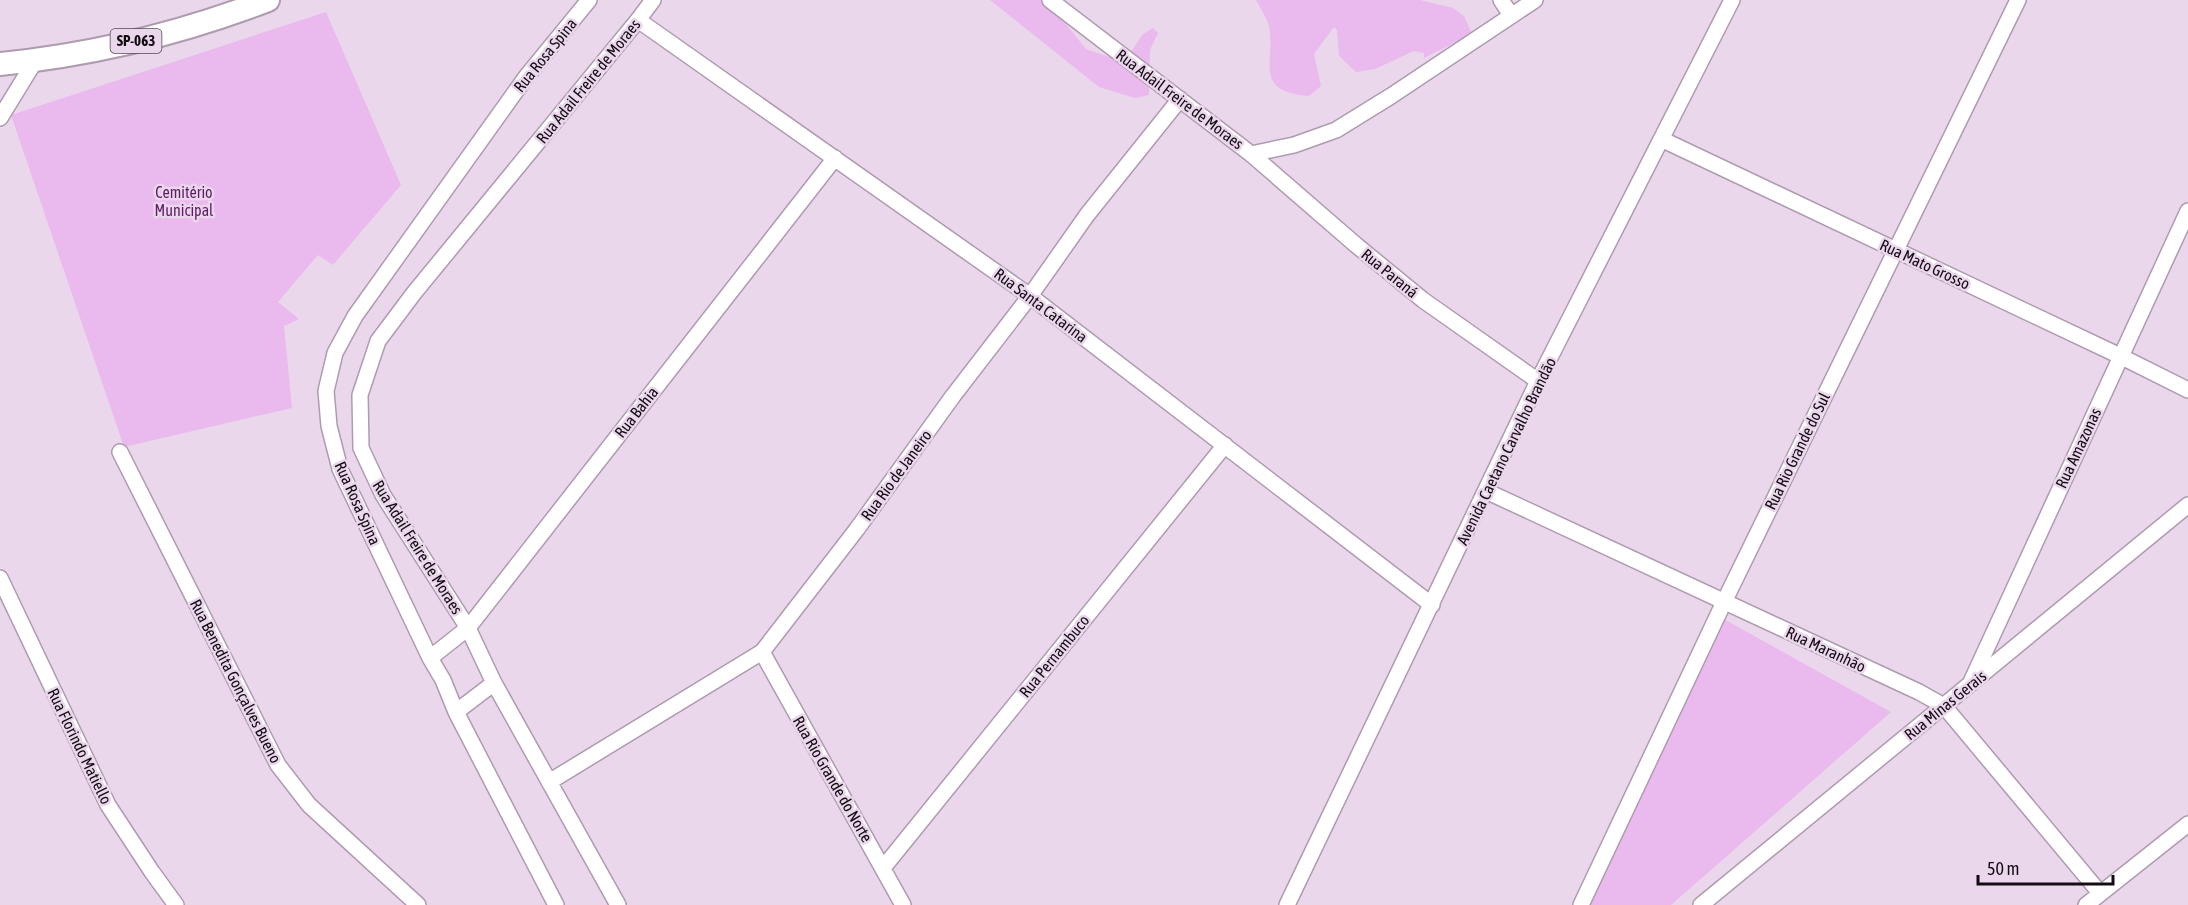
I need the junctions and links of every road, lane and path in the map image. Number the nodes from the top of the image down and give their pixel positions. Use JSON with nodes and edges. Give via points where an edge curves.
{"nodes":[{"id":1,"x":268,"y":0,"type":"edge"},
{"id":2,"x":589,"y":0,"type":"edge"},
{"id":3,"x":653,"y":0,"type":"edge"},
{"id":4,"x":1050,"y":0,"type":"edge"},
{"id":5,"x":1501,"y":0,"type":"edge"},
{"id":6,"x":1535,"y":0,"type":"edge"},
{"id":7,"x":1732,"y":0,"type":"edge"},
{"id":8,"x":2018,"y":0,"type":"edge"},
{"id":9,"x":1511,"y":15,"type":"junction"},
{"id":10,"x":638,"y":20,"type":"junction"},
{"id":11,"x":35,"y":61,"type":"junction"},
{"id":12,"x":0,"y":64,"type":"edge"},
{"id":13,"x":1180,"y":99,"type":"junction"},
{"id":14,"x":0,"y":118,"type":"edge"},
{"id":15,"x":1661,"y":139,"type":"junction"},
{"id":16,"x":1251,"y":153,"type":"junction"},
{"id":17,"x":835,"y":158,"type":"junction"},
{"id":18,"x":2188,"y":211,"type":"edge"},
{"id":19,"x":1895,"y":249,"type":"junction"},
{"id":20,"x":1030,"y":296,"type":"junction"},
{"id":21,"x":2120,"y":356,"type":"junction"},
{"id":22,"x":1538,"y":381,"type":"junction"},
{"id":23,"x":2188,"y":390,"type":"edge"},
{"id":24,"x":1225,"y":445,"type":"junction"},
{"id":25,"x":120,"y":452,"type":"dead end"},
{"id":26,"x":1486,"y":491,"type":"junction"},
{"id":27,"x":2188,"y":505,"type":"edge"},
{"id":28,"x":0,"y":579,"type":"edge"},
{"id":29,"x":1724,"y":602,"type":"junction"},
{"id":30,"x":1432,"y":605,"type":"junction"},
{"id":31,"x":468,"y":628,"type":"junction"},
{"id":32,"x":762,"y":652,"type":"junction"},
{"id":33,"x":430,"y":658,"type":"junction"},
{"id":34,"x":494,"y":683,"type":"junction"},
{"id":35,"x":1970,"y":685,"type":"junction"},
{"id":36,"x":1944,"y":706,"type":"junction"},
{"id":37,"x":456,"y":712,"type":"junction"},
{"id":38,"x":549,"y":782,"type":"junction"},
{"id":39,"x":2188,"y":824,"type":"edge"},
{"id":40,"x":883,"y":868,"type":"junction"},
{"id":41,"x":2100,"y":893,"type":"junction"},
{"id":42,"x":176,"y":905,"type":"edge"},
{"id":43,"x":418,"y":905,"type":"edge"},
{"id":44,"x":556,"y":905,"type":"edge"},
{"id":45,"x":618,"y":905,"type":"edge"},
{"id":46,"x":903,"y":905,"type":"edge"},
{"id":47,"x":1287,"y":905,"type":"edge"},
{"id":48,"x":1581,"y":905,"type":"edge"},
{"id":49,"x":1701,"y":905,"type":"edge"},
{"id":50,"x":2086,"y":905,"type":"edge"}],
"edges":[{"from":1,"to":11,"type":"main road","number":"SP-063","via":[[222,18],[125,44]]},
{"from":2,"to":33,"type":"street","name":"Rua Rosa Spina","via":[[526,77],[355,316],[335,353],[326,391],[329,426],[340,469]]},
{"from":3,"to":10,"type":"street","name":"Rua Adail Freire de Moraes"},
{"from":4,"to":13,"type":"street","name":"Rua Adail Freire de Moraes"},
{"from":5,"to":9,"type":"street"},
{"from":6,"to":9,"type":"street","name":"Rua Adail Freire de Moraes"},
{"from":7,"to":15,"type":"street","name":"Avenida Caetano Carvalho Brandão"},
{"from":8,"to":19,"type":"street","name":"Rua Rio Grande do Sul"},
{"from":9,"to":16,"type":"street","name":"Rua Adail Freire de Moraes","via":[[1336,130],[1294,145]]},
{"from":10,"to":17,"type":"street","name":"Rua Santa Catarina"},
{"from":10,"to":31,"type":"street","name":"Rua Adail Freire de Moraes","via":[[378,341],[360,395],[361,448],[383,495]]},
{"from":11,"to":12,"type":"main road","number":"SP-063"},
{"from":11,"to":14,"type":"street"},
{"from":13,"to":16,"type":"street","name":"Rua Adail Freire de Moraes"},
{"from":13,"to":20,"type":"street","name":"Rua Rio de Janeiro","via":[[1087,215]]},
{"from":15,"to":19,"type":"street","name":"Rua Mato Grosso"},
{"from":15,"to":22,"type":"street","name":"Avenida Caetano Carvalho Brandão"},
{"from":16,"to":22,"type":"street","name":"Rua Paraná","via":[[1423,300]]},
{"from":17,"to":20,"type":"street","name":"Rua Santa Catarina"},
{"from":17,"to":31,"type":"street","name":"Rua Bahia"},
{"from":18,"to":21,"type":"street","name":"Rua Amazonas"},
{"from":19,"to":21,"type":"street","name":"Rua Mato Grosso"},
{"from":19,"to":29,"type":"street","name":"Rua Rio Grande do Sul"},
{"from":20,"to":24,"type":"street","name":"Rua Santa Catarina"},
{"from":20,"to":32,"type":"street","name":"Rua Rio de Janeiro"},
{"from":21,"to":23,"type":"street","name":"Rua Mato Grosso"},
{"from":21,"to":35,"type":"street","name":"Rua Amazonas"},
{"from":22,"to":26,"type":"street","name":"Avenida Caetano Carvalho Brandão"},
{"from":24,"to":30,"type":"street","name":"Rua Santa Catarina"},
{"from":24,"to":40,"type":"street","name":"Rua Pernambuco"},
{"from":25,"to":43,"type":"street","name":"Rua Benedita Gonçalves Bueno","via":[[278,765],[309,805]]},
{"from":26,"to":29,"type":"street","name":"Rua Maranhão"},
{"from":26,"to":30,"type":"street","name":"Avenida Caetano Carvalho Brandão"},
{"from":27,"to":35,"type":"street","name":"Rua Minas Gerais"},
{"from":28,"to":42,"type":"street","name":"Rua Florindo Matiello","via":[[108,805]]},
{"from":29,"to":36,"type":"street","name":"Rua Maranhão"},
{"from":29,"to":48,"type":"street","name":"Rua Rio Grande do Sul"},
{"from":30,"to":47,"type":"street","name":"Avenida Caetano Carvalho Brandão"},
{"from":31,"to":33,"type":"street","name":"Rua Bahia"},
{"from":31,"to":34,"type":"street","name":"Rua Adail Freire de Moraes"},
{"from":32,"to":38,"type":"street","name":"Rua Rio de Janeiro"},
{"from":32,"to":40,"type":"street","name":"Rua Rio Grande do Norte"},
{"from":33,"to":37,"type":"street","name":"Rua Rosa Spina"},
{"from":34,"to":37,"type":"street"},
{"from":34,"to":38,"type":"street","name":"Rua Adail Freire de Moraes"},
{"from":35,"to":36,"type":"street","name":"Rua Minas Gerais"},
{"from":36,"to":41,"type":"street","name":"Rua Maranhão"},
{"from":36,"to":49,"type":"street","name":"Rua Minas Gerais"},
{"from":37,"to":44,"type":"street","name":"Rua Rosa Spina"},
{"from":38,"to":45,"type":"street","name":"Rua Adail Freire de Moraes"},
{"from":39,"to":41,"type":"street"},
{"from":40,"to":46,"type":"street","name":"Rua Rio Grande do Norte"},
{"from":41,"to":50,"type":"street"}]}
